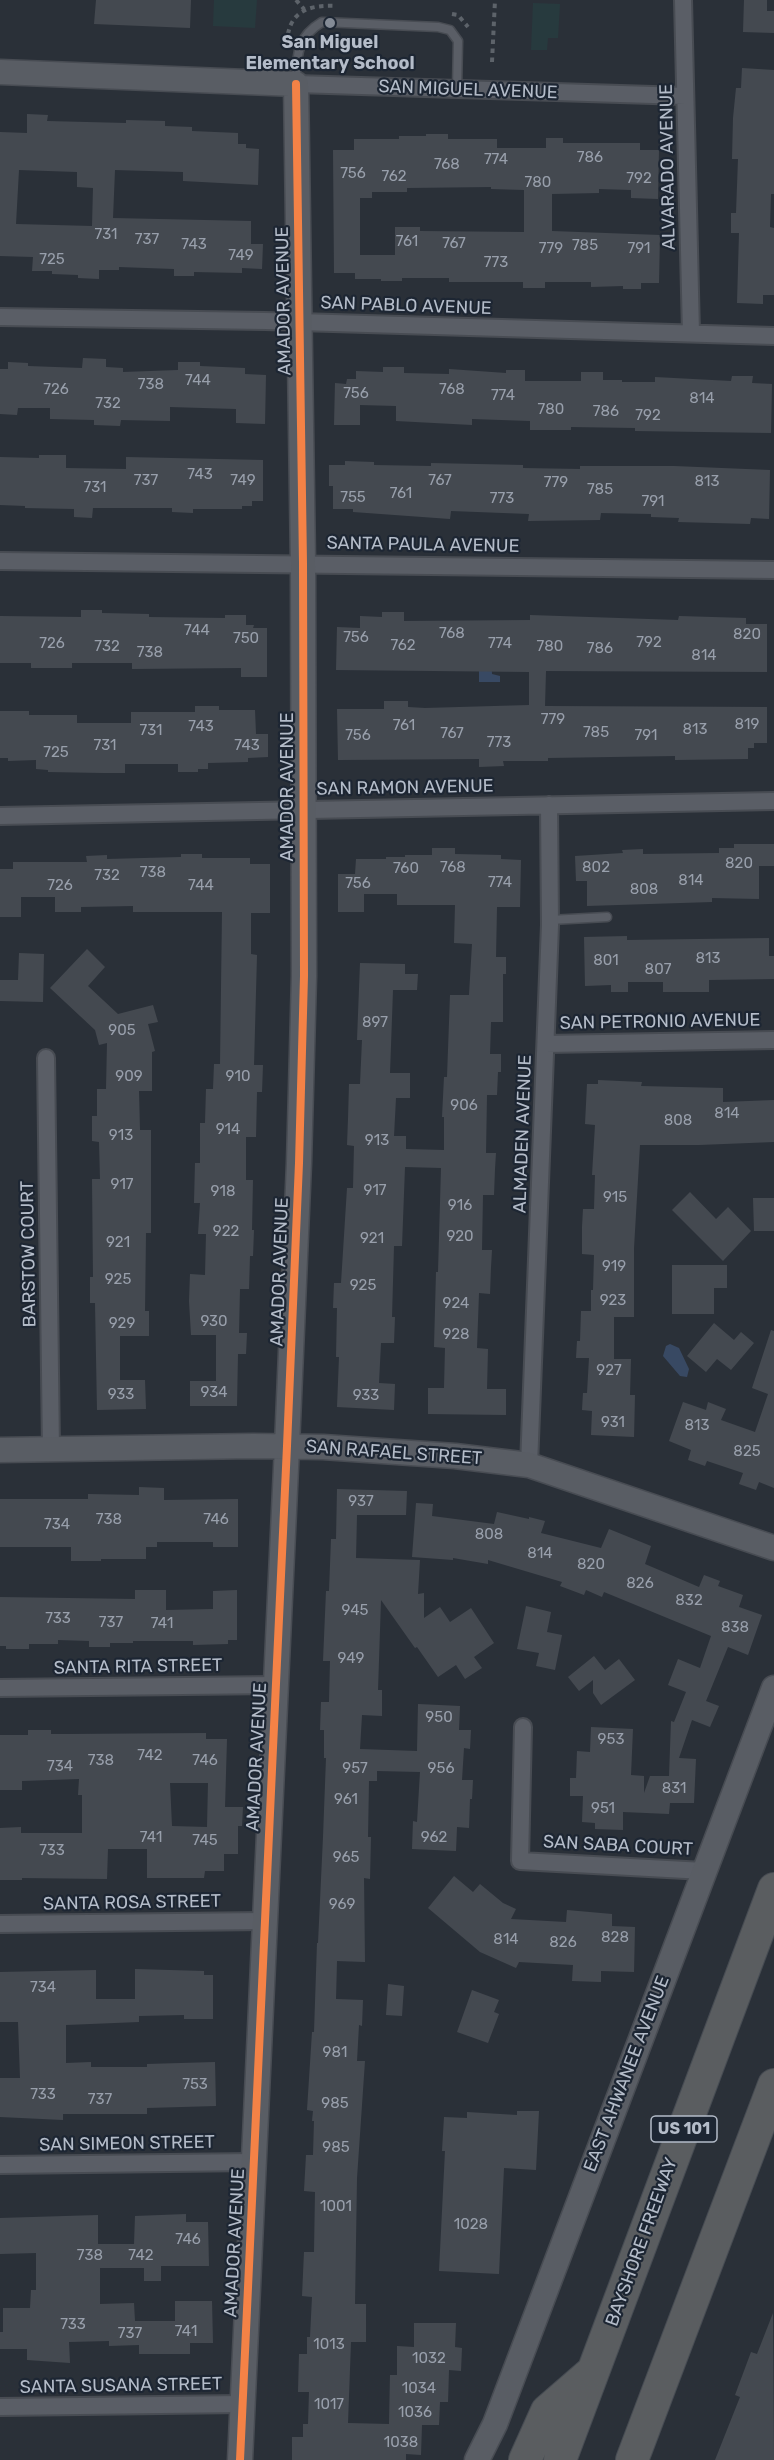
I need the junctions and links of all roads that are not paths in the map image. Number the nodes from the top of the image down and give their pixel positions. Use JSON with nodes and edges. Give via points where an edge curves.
{"nodes":[{"id":1,"x":683,"y":0,"type":"edge"},
{"id":2,"x":0,"y":72,"type":"edge"},
{"id":3,"x":296,"y":84,"type":"junction"},
{"id":4,"x":457,"y":89,"type":"junction"},
{"id":5,"x":685,"y":96,"type":"junction"},
{"id":6,"x":0,"y":317,"type":"edge"},
{"id":7,"x":299,"y":322,"type":"junction"},
{"id":8,"x":691,"y":333,"type":"junction"},
{"id":9,"x":774,"y":336,"type":"edge"},
{"id":10,"x":0,"y":561,"type":"edge"},
{"id":11,"x":303,"y":563,"type":"junction"},
{"id":12,"x":774,"y":570,"type":"edge"},
{"id":13,"x":774,"y":801,"type":"edge"},
{"id":14,"x":549,"y":805,"type":"junction"},
{"id":15,"x":303,"y":809,"type":"junction"},
{"id":16,"x":0,"y":816,"type":"edge"},
{"id":17,"x":607,"y":917,"type":"dead end"},
{"id":18,"x":550,"y":920,"type":"junction"},
{"id":19,"x":774,"y":1040,"type":"edge"},
{"id":20,"x":546,"y":1044,"type":"junction"},
{"id":21,"x":46,"y":1058,"type":"dead end"},
{"id":22,"x":287,"y":1446,"type":"junction"},
{"id":23,"x":0,"y":1450,"type":"edge"},
{"id":24,"x":51,"y":1450,"type":"junction"},
{"id":25,"x":529,"y":1465,"type":"junction"},
{"id":26,"x":774,"y":1548,"type":"edge"},
{"id":27,"x":276,"y":1685,"type":"junction"},
{"id":28,"x":0,"y":1688,"type":"edge"},
{"id":29,"x":774,"y":1688,"type":"edge"},
{"id":30,"x":523,"y":1727,"type":"dead end"},
{"id":31,"x":704,"y":1871,"type":"junction"},
{"id":32,"x":774,"y":1889,"type":"edge"},
{"id":33,"x":264,"y":1921,"type":"junction"},
{"id":34,"x":0,"y":1924,"type":"edge"},
{"id":35,"x":774,"y":2085,"type":"edge"},
{"id":36,"x":254,"y":2162,"type":"junction"},
{"id":37,"x":0,"y":2165,"type":"edge"},
{"id":38,"x":595,"y":2369,"type":"junction"},
{"id":39,"x":242,"y":2404,"type":"junction"},
{"id":40,"x":0,"y":2407,"type":"edge"},
{"id":41,"x":240,"y":2460,"type":"edge"},
{"id":42,"x":477,"y":2460,"type":"edge"},
{"id":43,"x":525,"y":2460,"type":"edge"},
{"id":44,"x":560,"y":2460,"type":"edge"},
{"id":45,"x":632,"y":2460,"type":"edge"}],
"edges":[{"from":1,"to":5,"type":"street","name":"ALVARADO AVENUE"},
{"from":2,"to":3,"type":"street","name":"SAN MIGUEL AVENUE"},
{"from":3,"to":4,"type":"street","name":"SAN MIGUEL AVENUE"},
{"from":3,"to":4,"type":"lane","via":[[297,53],[308,30],[322,22],[450,30],[458,40]]},
{"from":3,"to":7,"type":"street","name":"AMADOR AVENUE"},
{"from":4,"to":5,"type":"street","name":"SAN MIGUEL AVENUE"},
{"from":5,"to":8,"type":"street","name":"ALVARADO AVENUE"},
{"from":6,"to":7,"type":"street","name":"SAN PABLO AVENUE"},
{"from":7,"to":8,"type":"street","name":"SAN PABLO AVENUE"},
{"from":7,"to":11,"type":"street","name":"AMADOR AVENUE"},
{"from":8,"to":9,"type":"street","name":"SAN PABLO AVENUE"},
{"from":10,"to":11,"type":"street","name":"SANTA PAULA AVENUE"},
{"from":11,"to":12,"type":"street","name":"SANTA PAULA AVENUE"},
{"from":11,"to":15,"type":"street","name":"AMADOR AVENUE"},
{"from":13,"to":14,"type":"street","name":"SAN RAMON AVENUE"},
{"from":14,"to":15,"type":"street","name":"SAN RAMON AVENUE"},
{"from":14,"to":18,"type":"street","name":"ALMADEN AVENUE"},
{"from":15,"to":16,"type":"street","name":"SAN RAMON AVENUE"},
{"from":15,"to":22,"type":"street","name":"AMADOR AVENUE","via":[[304,988]]},
{"from":17,"to":18,"type":"lane"},
{"from":18,"to":20,"type":"street","name":"ALMADEN AVENUE"},
{"from":19,"to":20,"type":"street","name":"SAN PETRONIO AVENUE"},
{"from":20,"to":25,"type":"street","name":"ALMADEN AVENUE"},
{"from":21,"to":24,"type":"street","name":"BARSTOW COURT"},
{"from":22,"to":24,"type":"street","name":"SAN RAFAEL STREET"},
{"from":22,"to":25,"type":"street","name":"SAN RAFAEL STREET","via":[[455,1456]]},
{"from":22,"to":27,"type":"street","name":"AMADOR AVENUE"},
{"from":23,"to":24,"type":"street","name":"SAN RAFAEL STREET"},
{"from":25,"to":26,"type":"street","name":"SAN RAFAEL STREET"},
{"from":27,"to":28,"type":"street","name":"SANTA RITA STREET"},
{"from":27,"to":33,"type":"street","name":"AMADOR AVENUE"},
{"from":29,"to":31,"type":"street","name":"EAST AHWANEE AVENUE"},
{"from":30,"to":31,"type":"street","name":"SAN SABA COURT","via":[[520,1861]]},
{"from":31,"to":42,"type":"street","name":"EAST AHWANEE AVENUE","via":[[499,2413]]},
{"from":32,"to":38,"type":"highway","name":"BAYSHORE FREEWAY","number":"US 101"},
{"from":33,"to":34,"type":"street","name":"SANTA ROSA STREET"},
{"from":33,"to":36,"type":"street","name":"AMADOR AVENUE"},
{"from":35,"to":45,"type":"highway"},
{"from":36,"to":37,"type":"street","name":"SAN SIMEON STREET"},
{"from":36,"to":39,"type":"street","name":"AMADOR AVENUE"},
{"from":38,"to":43,"type":"highway","via":[[547,2411]]},
{"from":38,"to":44,"type":"highway","name":"BAYSHORE FREEWAY","number":"US 101"},
{"from":39,"to":40,"type":"street","name":"SANTA SUSANA STREET"},
{"from":39,"to":41,"type":"street","name":"AMADOR AVENUE"}]}
